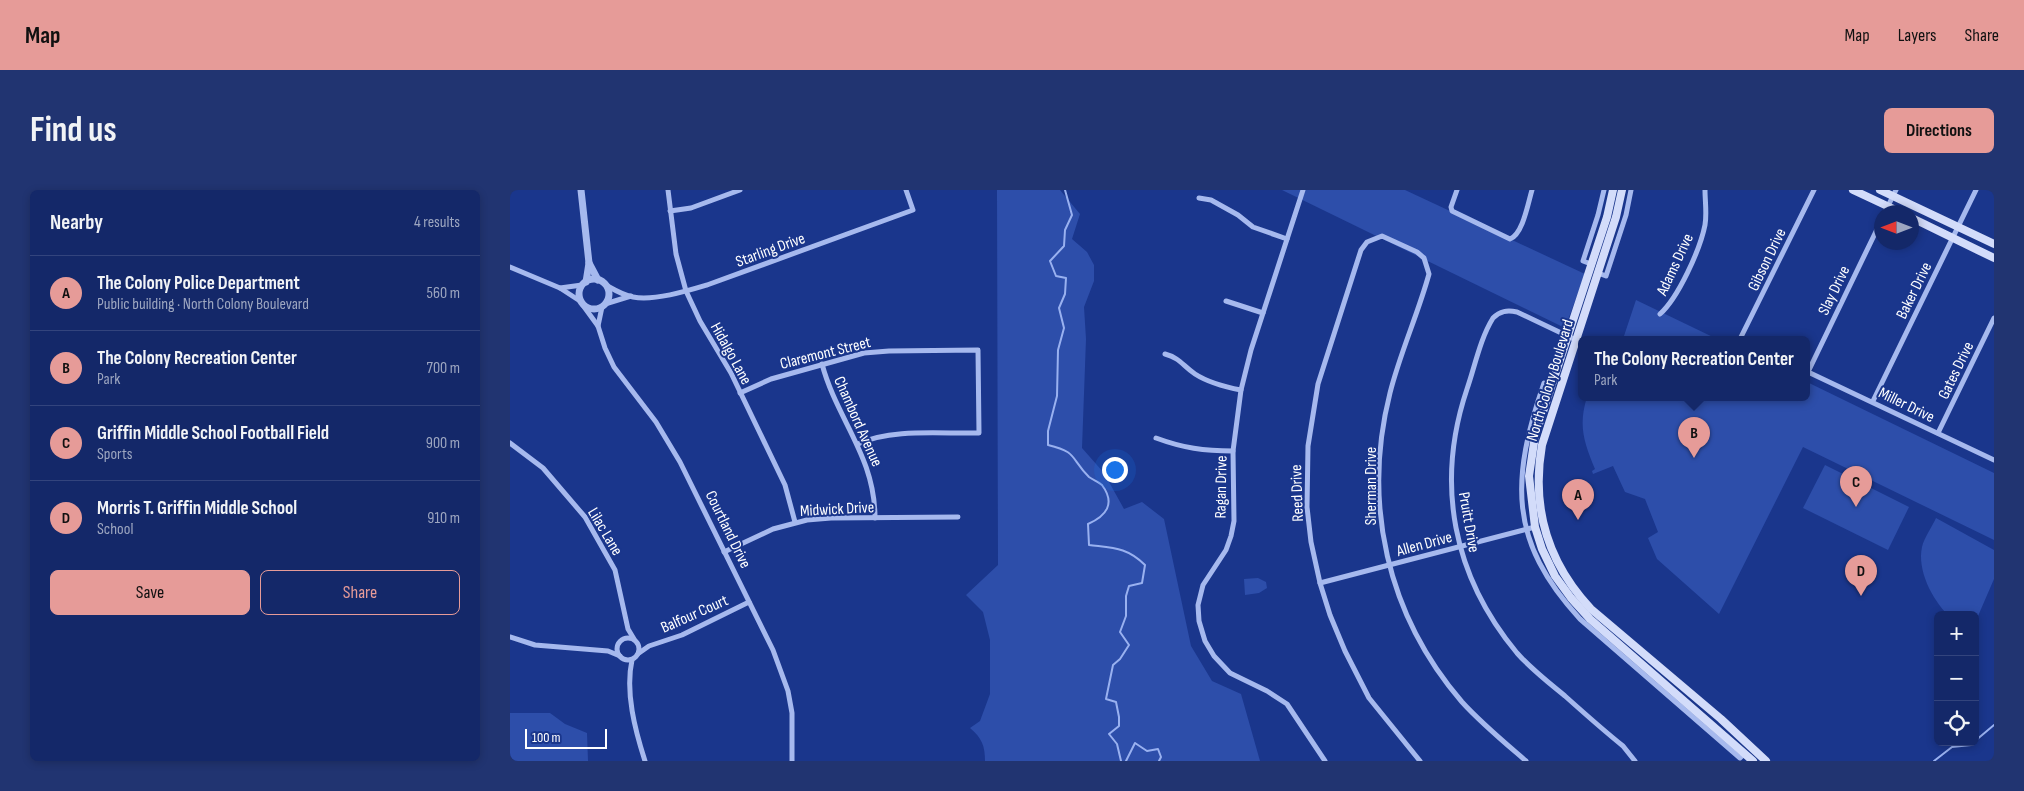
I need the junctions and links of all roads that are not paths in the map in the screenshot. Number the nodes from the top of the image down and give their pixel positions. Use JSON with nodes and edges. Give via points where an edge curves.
{"nodes":[{"id":1,"x":581,"y":190,"type":"edge"},
{"id":2,"x":668,"y":190,"type":"edge"},
{"id":3,"x":740,"y":190,"type":"edge"},
{"id":4,"x":906,"y":190,"type":"edge"},
{"id":5,"x":1303,"y":190,"type":"edge"},
{"id":6,"x":1457,"y":190,"type":"edge"},
{"id":7,"x":1532,"y":190,"type":"edge"},
{"id":8,"x":1604,"y":190,"type":"edge"},
{"id":9,"x":1613,"y":190,"type":"edge"},
{"id":10,"x":1622,"y":190,"type":"edge"},
{"id":11,"x":1631,"y":190,"type":"edge"},
{"id":12,"x":1705,"y":190,"type":"edge"},
{"id":13,"x":1814,"y":190,"type":"edge"},
{"id":14,"x":1853,"y":190,"type":"edge"},
{"id":15,"x":1880,"y":190,"type":"edge"},
{"id":16,"x":1976,"y":190,"type":"edge"},
{"id":17,"x":1894,"y":193,"type":"edge"},
{"id":18,"x":1199,"y":198,"type":"dead end"},
{"id":19,"x":1878,"y":205,"type":"edge"},
{"id":20,"x":1888,"y":205,"type":"edge"},
{"id":21,"x":670,"y":211,"type":"junction"},
{"id":22,"x":1919,"y":221,"type":"edge"},
{"id":23,"x":1958,"y":228,"type":"junction"},
{"id":24,"x":1874,"y":236,"type":"edge"},
{"id":25,"x":1953,"y":238,"type":"junction"},
{"id":26,"x":1287,"y":239,"type":"junction"},
{"id":27,"x":1402,"y":244,"type":"joint"},
{"id":28,"x":1994,"y":244,"type":"edge"},
{"id":29,"x":1994,"y":258,"type":"edge"},
{"id":30,"x":589,"y":263,"type":"junction"},
{"id":31,"x":1591,"y":264,"type":"junction"},
{"id":32,"x":510,"y":267,"type":"edge"},
{"id":33,"x":1598,"y":273,"type":"junction"},
{"id":34,"x":601,"y":282,"type":"junction"},
{"id":35,"x":584,"y":283,"type":"junction"},
{"id":36,"x":560,"y":288,"type":"junction"},
{"id":37,"x":686,"y":291,"type":"junction"},
{"id":38,"x":632,"y":296,"type":"junction"},
{"id":39,"x":1226,"y":301,"type":"dead end"},
{"id":40,"x":581,"y":303,"type":"junction"},
{"id":41,"x":604,"y":306,"type":"junction"},
{"id":42,"x":1263,"y":313,"type":"junction"},
{"id":43,"x":1660,"y":314,"type":"dead end"},
{"id":44,"x":1994,"y":318,"type":"edge"},
{"id":45,"x":598,"y":326,"type":"junction"},
{"id":46,"x":1568,"y":336,"type":"junction"},
{"id":47,"x":1741,"y":336,"type":"edge"},
{"id":48,"x":1576,"y":340,"type":"junction"},
{"id":49,"x":1165,"y":354,"type":"dead end"},
{"id":50,"x":822,"y":364,"type":"junction"},
{"id":51,"x":1810,"y":368,"type":"edge"},
{"id":52,"x":1810,"y":373,"type":"edge"},
{"id":53,"x":1551,"y":386,"type":"junction"},
{"id":54,"x":1241,"y":390,"type":"junction"},
{"id":55,"x":740,"y":393,"type":"junction"},
{"id":56,"x":1873,"y":401,"type":"junction"},
{"id":57,"x":1938,"y":433,"type":"junction"},
{"id":58,"x":1156,"y":438,"type":"dead end"},
{"id":59,"x":510,"y":444,"type":"edge"},
{"id":60,"x":858,"y":444,"type":"junction"},
{"id":61,"x":1233,"y":452,"type":"junction"},
{"id":62,"x":1994,"y":460,"type":"edge"},
{"id":63,"x":958,"y":517,"type":"dead end"},
{"id":64,"x":875,"y":518,"type":"junction"},
{"id":65,"x":795,"y":522,"type":"junction"},
{"id":66,"x":1544,"y":526,"type":"junction"},
{"id":67,"x":1535,"y":527,"type":"junction"},
{"id":68,"x":1526,"y":529,"type":"junction"},
{"id":69,"x":1459,"y":547,"type":"junction"},
{"id":70,"x":724,"y":552,"type":"junction"},
{"id":71,"x":1390,"y":565,"type":"junction"},
{"id":72,"x":1320,"y":583,"type":"junction"},
{"id":73,"x":749,"y":602,"type":"junction"},
{"id":74,"x":628,"y":629,"type":"junction"},
{"id":75,"x":510,"y":637,"type":"edge"},
{"id":76,"x":624,"y":639,"type":"junction"},
{"id":77,"x":634,"y":640,"type":"junction"},
{"id":78,"x":639,"y":645,"type":"junction"},
{"id":79,"x":618,"y":646,"type":"junction"},
{"id":80,"x":649,"y":646,"type":"junction"},
{"id":81,"x":608,"y":651,"type":"junction"},
{"id":82,"x":639,"y":653,"type":"junction"},
{"id":83,"x":622,"y":658,"type":"junction"},
{"id":84,"x":632,"y":660,"type":"junction"},
{"id":85,"x":629,"y":671,"type":"junction"},
{"id":86,"x":1745,"y":753,"type":"junction"},
{"id":87,"x":645,"y":761,"type":"edge"},
{"id":88,"x":792,"y":761,"type":"edge"},
{"id":89,"x":1325,"y":761,"type":"edge"},
{"id":90,"x":1420,"y":761,"type":"edge"},
{"id":91,"x":1526,"y":761,"type":"edge"},
{"id":92,"x":1635,"y":761,"type":"edge"},
{"id":93,"x":1753,"y":761,"type":"edge"},
{"id":94,"x":1766,"y":761,"type":"edge"}],
"edges":[{"from":1,"to":30,"type":"street"},
{"from":2,"to":21,"type":"street","name":"Hidalgo Lane"},
{"from":3,"to":21,"type":"street","via":[[691,208]]},
{"from":4,"to":37,"type":"street","name":"Starling Drive","via":[[913,210]]},
{"from":5,"to":26,"type":"street","name":"Ragan Drive"},
{"from":6,"to":7,"type":"street","via":[[1452,211],[1506,239],[1515,237],[1526,214]]},
{"from":8,"to":31,"type":"street","via":[[1583,261]]},
{"from":9,"to":31,"type":"main road","name":"North Colony Boulevard"},
{"from":10,"to":33,"type":"main road","name":"North Colony Boulevard"},
{"from":11,"to":33,"type":"street","via":[[1606,276]]},
{"from":12,"to":43,"type":"street","name":"Adams Drive","via":[[1705,224],[1698,248],[1670,305]]},
{"from":13,"to":47,"type":"street","name":"Gibson Drive"},
{"from":14,"to":19,"type":"main road"},
{"from":15,"to":17,"type":"main road"},
{"from":16,"to":23,"type":"street","name":"Baker Drive"},
{"from":17,"to":20,"type":"street"},
{"from":17,"to":23,"type":"main road"},
{"from":18,"to":26,"type":"street","via":[[1211,200],[1253,227]]},
{"from":21,"to":37,"type":"street","name":"Hidalgo Lane","via":[[676,254]]},
{"from":22,"to":25,"type":"main road"},
{"from":23,"to":25,"type":"street","name":"Baker Drive"},
{"from":23,"to":28,"type":"main road"},
{"from":24,"to":51,"type":"street","name":"Slay Drive"},
{"from":25,"to":29,"type":"main road"},
{"from":25,"to":56,"type":"street","name":"Baker Drive"},
{"from":26,"to":42,"type":"street","name":"Ragan Drive"},
{"from":27,"to":71,"type":"street","name":"Sherman Drive","via":[[1424,258],[1429,274],[1390,392],[1382,435],[1379,506]]},
{"from":27,"to":72,"type":"street","name":"Reed Drive","via":[[1382,236],[1368,242],[1361,250],[1318,384],[1307,474],[1308,516]]},
{"from":30,"to":34,"type":"street"},
{"from":30,"to":35,"type":"street"},
{"from":31,"to":46,"type":"main road","name":"North Colony Boulevard"},
{"from":32,"to":36,"type":"street"},
{"from":33,"to":48,"type":"main road","name":"North Colony Boulevard"},
{"from":34,"to":35,"type":"street"},
{"from":34,"to":38,"type":"street","name":"Starling Drive"},
{"from":34,"to":41,"type":"street","via":[[609,296]]},
{"from":35,"to":36,"type":"street"},
{"from":35,"to":40,"type":"street","via":[[579,293]]},
{"from":36,"to":40,"type":"street"},
{"from":37,"to":38,"type":"street","name":"Starling Drive"},
{"from":37,"to":55,"type":"street","name":"Hidalgo Lane"},
{"from":38,"to":41,"type":"street","name":"Starling Drive"},
{"from":39,"to":42,"type":"street"},
{"from":40,"to":41,"type":"street","via":[[589,309]]},
{"from":40,"to":45,"type":"street","name":"Courtland Drive"},
{"from":41,"to":45,"type":"street"},
{"from":42,"to":54,"type":"street","name":"Ragan Drive"},
{"from":44,"to":57,"type":"street","name":"Gates Drive"},
{"from":45,"to":70,"type":"street","name":"Courtland Drive","via":[[610,360],[669,442]]},
{"from":46,"to":48,"type":"street","name":"Pruitt Drive"},
{"from":46,"to":53,"type":"main road","name":"North Colony Boulevard"},
{"from":46,"to":69,"type":"street","name":"Pruitt Drive","via":[[1510,310],[1498,314],[1489,324],[1454,439],[1451,483]]},
{"from":48,"to":66,"type":"main road","name":"North Colony Boulevard","via":[[1542,445],[1539,475]]},
{"from":49,"to":54,"type":"street","via":[[1176,357],[1206,380]]},
{"from":50,"to":55,"type":"street","name":"Claremont Street","via":[[770,379]]},
{"from":50,"to":60,"type":"street","name":"Chambord Avenue"},
{"from":50,"to":60,"type":"street","name":"Claremont Street","via":[[882,351],[978,350],[979,434],[888,434]]},
{"from":52,"to":56,"type":"street","name":"Miller Drive"},
{"from":53,"to":67,"type":"main road","name":"North Colony Boulevard","via":[[1532,449],[1529,476]]},
{"from":53,"to":68,"type":"street","via":[[1544,383],[1522,465],[1521,494]]},
{"from":54,"to":61,"type":"street","name":"Ragan Drive"},
{"from":55,"to":65,"type":"street","name":"Hidalgo Lane","via":[[785,485]]},
{"from":56,"to":57,"type":"street","name":"Miller Drive"},
{"from":57,"to":62,"type":"street","name":"Miller Drive"},
{"from":58,"to":61,"type":"street","via":[[1179,446]]},
{"from":59,"to":74,"type":"street","name":"Lilac Lane","via":[[543,468],[586,517],[615,570]]},
{"from":60,"to":64,"type":"street","name":"Chambord Avenue","via":[[872,482]]},
{"from":61,"to":89,"type":"street","name":"Ragan Drive","via":[[1234,521],[1231,536],[1226,550],[1203,585],[1199,621],[1214,656],[1230,673],[1287,704]]},
{"from":63,"to":64,"type":"street","name":"Midwick Drive"},
{"from":64,"to":65,"type":"street","name":"Midwick Drive"},
{"from":65,"to":70,"type":"street","name":"Midwick Drive","via":[[767,531]]},
{"from":66,"to":67,"type":"main road"},
{"from":66,"to":94,"type":"main road","name":"North Colony Boulevard","via":[[1564,575],[1591,609]]},
{"from":67,"to":68,"type":"street","name":"Allen Drive"},
{"from":67,"to":86,"type":"main road","name":"North Colony Boulevard","via":[[1555,576],[1590,619]]},
{"from":68,"to":69,"type":"street","name":"Allen Drive"},
{"from":68,"to":86,"type":"street","via":[[1548,578],[1580,619],[1740,758]]},
{"from":69,"to":71,"type":"street","name":"Allen Drive"},
{"from":69,"to":92,"type":"street","name":"Pruitt Drive","via":[[1482,603],[1517,653],[1623,746]]},
{"from":70,"to":73,"type":"street","name":"Courtland Drive"},
{"from":71,"to":72,"type":"street","name":"Allen Drive"},
{"from":71,"to":91,"type":"street","name":"Sherman Drive","via":[[1413,628],[1433,662],[1462,702]]},
{"from":72,"to":90,"type":"street","name":"Reed Drive","via":[[1330,616],[1357,676],[1370,698]]},
{"from":73,"to":80,"type":"street","name":"Balfour Court","via":[[682,635]]},
{"from":73,"to":88,"type":"street","name":"Courtland Drive","via":[[773,650],[788,691],[792,713]]},
{"from":74,"to":76,"type":"street"},
{"from":74,"to":77,"type":"street","name":"Lilac Lane"},
{"from":75,"to":81,"type":"street","via":[[535,645]]},
{"from":76,"to":77,"type":"street"},
{"from":76,"to":79,"type":"street"},
{"from":77,"to":78,"type":"street"},
{"from":78,"to":80,"type":"street","name":"Balfour Court"},
{"from":78,"to":82,"type":"street"},
{"from":79,"to":81,"type":"street"},
{"from":79,"to":83,"type":"street"},
{"from":80,"to":82,"type":"street","name":"Balfour Court"},
{"from":81,"to":83,"type":"street"},
{"from":82,"to":84,"type":"street"},
{"from":83,"to":84,"type":"street"},
{"from":83,"to":85,"type":"street"},
{"from":84,"to":85,"type":"street"},
{"from":85,"to":87,"type":"street","via":[[632,710]]},
{"from":86,"to":93,"type":"main road","name":"North Colony Boulevard"}]}
